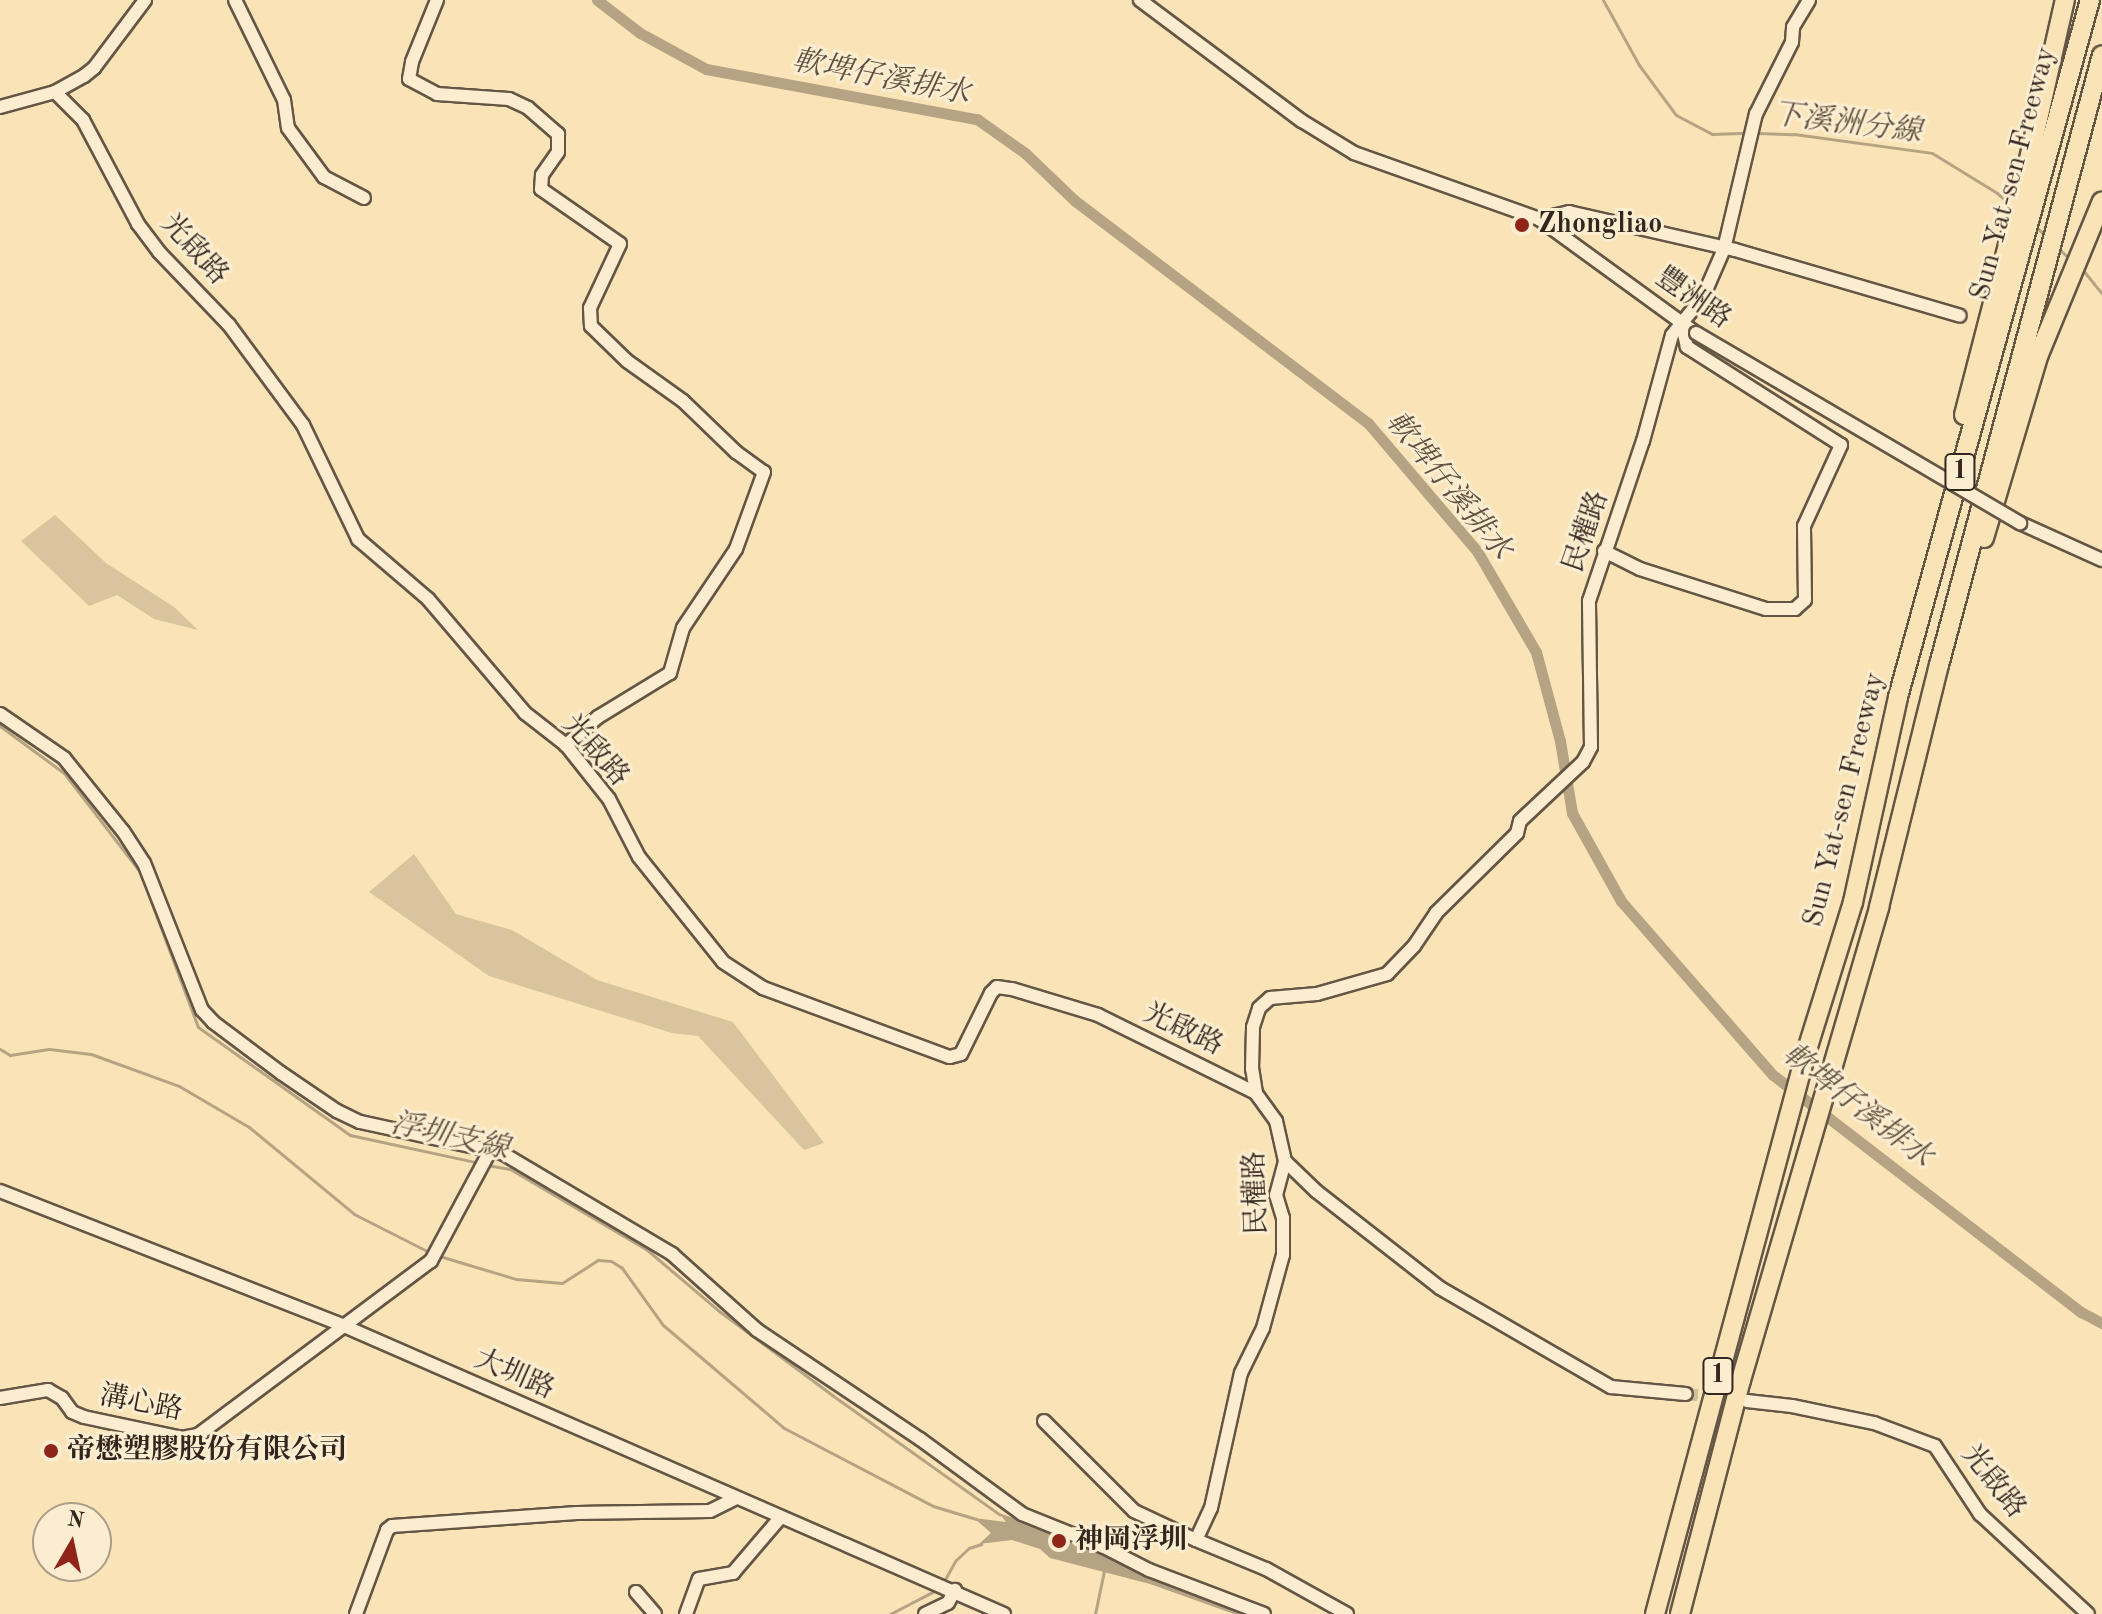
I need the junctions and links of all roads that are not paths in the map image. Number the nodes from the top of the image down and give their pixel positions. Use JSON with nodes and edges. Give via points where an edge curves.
{"nodes":[{"id":1,"x":145,"y":0,"type":"edge"},
{"id":2,"x":235,"y":0,"type":"edge"},
{"id":3,"x":437,"y":0,"type":"edge"},
{"id":4,"x":1140,"y":0,"type":"edge"},
{"id":5,"x":1809,"y":0,"type":"edge"},
{"id":6,"x":2062,"y":0,"type":"edge"},
{"id":7,"x":2090,"y":0,"type":"edge"},
{"id":8,"x":2102,"y":55,"type":"edge"},
{"id":9,"x":55,"y":92,"type":"junction"},
{"id":10,"x":0,"y":107,"type":"edge"},
{"id":11,"x":2028,"y":197,"type":"junction"},
{"id":12,"x":364,"y":198,"type":"dead end"},
{"id":13,"x":2102,"y":203,"type":"edge"},
{"id":14,"x":1539,"y":219,"type":"junction"},
{"id":15,"x":1724,"y":249,"type":"junction"},
{"id":16,"x":1960,"y":316,"type":"dead end"},
{"id":17,"x":1682,"y":325,"type":"junction"},
{"id":18,"x":1604,"y":551,"type":"junction"},
{"id":19,"x":2102,"y":560,"type":"edge"},
{"id":20,"x":1939,"y":665,"type":"junction"},
{"id":21,"x":0,"y":714,"type":"edge"},
{"id":22,"x":566,"y":745,"type":"junction"},
{"id":23,"x":1256,"y":1093,"type":"junction"},
{"id":24,"x":486,"y":1159,"type":"junction"},
{"id":25,"x":1285,"y":1161,"type":"junction"},
{"id":26,"x":0,"y":1191,"type":"edge"},
{"id":27,"x":344,"y":1326,"type":"junction"},
{"id":28,"x":1686,"y":1394,"type":"tunnel mouth"},
{"id":29,"x":0,"y":1398,"type":"edge"},
{"id":30,"x":1747,"y":1401,"type":"tunnel mouth"},
{"id":31,"x":1044,"y":1421,"type":"dead end"},
{"id":32,"x":735,"y":1499,"type":"junction"},
{"id":33,"x":780,"y":1518,"type":"junction"},
{"id":34,"x":1196,"y":1540,"type":"junction"},
{"id":35,"x":952,"y":1589,"type":"junction"},
{"id":36,"x":636,"y":1592,"type":"dead end"},
{"id":37,"x":356,"y":1614,"type":"edge"},
{"id":38,"x":655,"y":1614,"type":"edge"},
{"id":39,"x":686,"y":1614,"type":"edge"},
{"id":40,"x":925,"y":1614,"type":"edge"},
{"id":41,"x":1004,"y":1614,"type":"edge"},
{"id":42,"x":1264,"y":1614,"type":"edge"},
{"id":43,"x":1347,"y":1614,"type":"edge"},
{"id":44,"x":1655,"y":1614,"type":"edge"},
{"id":45,"x":1680,"y":1614,"type":"edge"},
{"id":46,"x":2088,"y":1614,"type":"edge"}],
"edges":[{"from":1,"to":9,"type":"street","via":[[94,68]]},
{"from":2,"to":12,"type":"street","via":[[284,100],[288,128],[324,177]]},
{"from":3,"to":22,"type":"street","via":[[409,79],[445,96],[509,99],[558,134],[558,152],[542,175],[541,189],[620,244],[590,308],[591,326],[764,472],[744,533],[683,628],[670,673],[598,717]]},
{"from":4,"to":14,"type":"street","name":"豐洲路","via":[[1302,121],[1354,153]]},
{"from":5,"to":15,"type":"street","name":"民權路","via":[[1756,114]]},
{"from":6,"to":11,"type":"highway"},
{"from":7,"to":11,"type":"highway","name":"Sun Yat-sen Freeway","number":"1"},
{"from":8,"to":20,"type":"highway","name":"Sun Yat-sen Freeway","number":"1"},
{"from":9,"to":10,"type":"street"},
{"from":9,"to":22,"type":"street","name":"光啟路","via":[[83,120],[145,233],[229,325],[303,425],[358,539],[428,599],[525,713]]},
{"from":11,"to":44,"type":"highway","name":"Sun Yat-sen Freeway","number":"1","via":[[1898,697],[1853,902],[1806,1053]]},
{"from":13,"to":20,"type":"highway","via":[[2039,354],[1974,571]]},
{"from":14,"to":15,"type":"street","via":[[1569,212]]},
{"from":14,"to":17,"type":"street","name":"豐洲路"},
{"from":15,"to":16,"type":"street"},
{"from":15,"to":17,"type":"street","name":"民權路","via":[[1703,297]]},
{"from":17,"to":18,"type":"street","name":"民權路","via":[[1672,335],[1643,441]]},
{"from":17,"to":18,"type":"street","via":[[1687,347],[1841,445],[1804,526],[1805,600],[1795,609],[1766,609],[1640,569]]},
{"from":17,"to":19,"type":"street","name":"豐洲路","bridge":true,"via":[[2020,523]]},
{"from":18,"to":23,"type":"street","name":"民權路","via":[[1589,601],[1591,747],[1583,762],[1520,821],[1517,833],[1436,913],[1387,974],[1317,994],[1270,998],[1259,1008],[1252,1041]]},
{"from":20,"to":45,"type":"highway","name":"Sun Yat-sen Freeway","number":"1","via":[[1879,907],[1741,1380]]},
{"from":21,"to":24,"type":"street","via":[[64,758],[123,831],[144,863],[198,1003],[219,1027],[348,1117]]},
{"from":22,"to":23,"type":"street","name":"光啟路","via":[[609,799],[639,857],[700,934],[723,962],[763,988],[950,1057],[961,1054],[991,993],[997,987],[1012,989],[1098,1015]]},
{"from":23,"to":25,"type":"street","name":"民權路","via":[[1276,1121]]},
{"from":24,"to":27,"type":"street","name":"溝心路","via":[[435,1254],[412,1279]]},
{"from":24,"to":42,"type":"street","via":[[555,1182],[672,1254],[757,1330],[1022,1514]]},
{"from":25,"to":28,"type":"street","via":[[1440,1288],[1611,1387]]},
{"from":25,"to":34,"type":"street","name":"民權路","via":[[1276,1195],[1283,1218],[1283,1255],[1263,1328],[1241,1373],[1211,1508]]},
{"from":26,"to":27,"type":"street","name":"大圳路"},
{"from":27,"to":29,"type":"street","name":"溝心路","via":[[192,1438],[84,1417],[48,1390]]},
{"from":27,"to":32,"type":"street","name":"大圳路"},
{"from":30,"to":46,"type":"street","name":"光啟路","via":[[1874,1423],[1935,1446],[1980,1514]]},
{"from":31,"to":34,"type":"street","via":[[1134,1511]]},
{"from":32,"to":33,"type":"street","name":"大圳路"},
{"from":32,"to":37,"type":"street","via":[[710,1511],[577,1513],[392,1526]]},
{"from":33,"to":35,"type":"street","name":"大圳路"},
{"from":33,"to":39,"type":"street","via":[[733,1573],[699,1579]]},
{"from":34,"to":43,"type":"street","via":[[1266,1569]]},
{"from":35,"to":40,"type":"street","via":[[948,1603]]},
{"from":35,"to":41,"type":"street","name":"大圳路"},
{"from":36,"to":38,"type":"street"}]}
